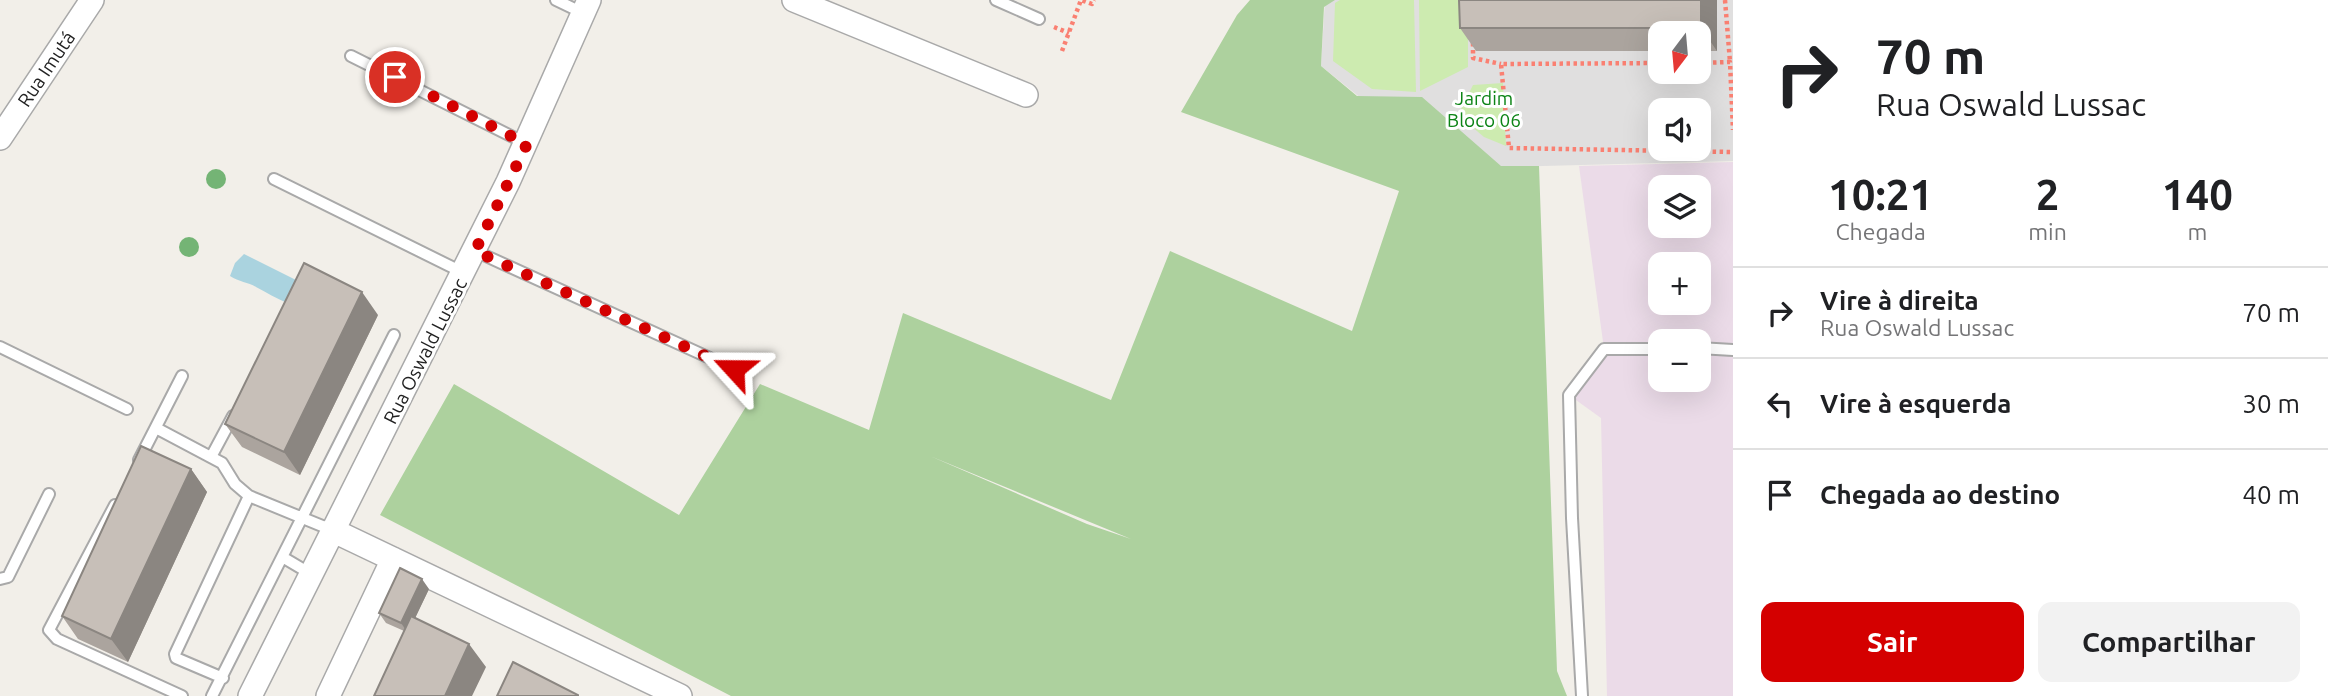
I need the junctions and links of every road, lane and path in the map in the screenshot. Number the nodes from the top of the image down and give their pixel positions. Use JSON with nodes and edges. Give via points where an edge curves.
{"nodes":[{"id":1,"x":92,"y":0,"type":"edge"},
{"id":2,"x":556,"y":0,"type":"edge"},
{"id":3,"x":794,"y":0,"type":"edge"},
{"id":4,"x":996,"y":0,"type":"edge"},
{"id":5,"x":1094,"y":0,"type":"edge"},
{"id":6,"x":1725,"y":0,"type":"edge"},
{"id":7,"x":586,"y":6,"type":"edge"},
{"id":8,"x":1040,"y":19,"type":"dead end"},
{"id":9,"x":1472,"y":34,"type":"edge"},
{"id":10,"x":1062,"y":51,"type":"dead end"},
{"id":11,"x":351,"y":56,"type":"dead end"},
{"id":12,"x":1712,"y":62,"type":"edge"},
{"id":13,"x":1730,"y":62,"type":"junction"},
{"id":14,"x":1648,"y":63,"type":"edge"},
{"id":15,"x":1501,"y":64,"type":"junction"},
{"id":16,"x":1026,"y":95,"type":"dead end"},
{"id":17,"x":1733,"y":130,"type":"edge"},
{"id":18,"x":0,"y":138,"type":"edge"},
{"id":19,"x":527,"y":144,"type":"junction"},
{"id":20,"x":1733,"y":152,"type":"edge"},
{"id":21,"x":274,"y":179,"type":"dead end"},
{"id":22,"x":475,"y":251,"type":"junction"},
{"id":23,"x":464,"y":273,"type":"junction"},
{"id":24,"x":394,"y":335,"type":"dead end"},
{"id":25,"x":0,"y":347,"type":"edge"},
{"id":26,"x":1648,"y":349,"type":"edge"},
{"id":27,"x":1711,"y":349,"type":"edge"},
{"id":28,"x":1733,"y":350,"type":"edge"},
{"id":29,"x":734,"y":369,"type":"dead end"},
{"id":30,"x":182,"y":376,"type":"dead end"},
{"id":31,"x":240,"y":403,"type":"edge"},
{"id":32,"x":127,"y":409,"type":"dead end"},
{"id":33,"x":156,"y":428,"type":"junction"},
{"id":34,"x":211,"y":457,"type":"junction"},
{"id":35,"x":133,"y":472,"type":"edge"},
{"id":36,"x":49,"y":495,"type":"dead end"},
{"id":37,"x":120,"y":496,"type":"edge"},
{"id":38,"x":249,"y":496,"type":"junction"},
{"id":39,"x":303,"y":520,"type":"junction"},
{"id":40,"x":332,"y":530,"type":"junction"},
{"id":41,"x":284,"y":558,"type":"junction"},
{"id":42,"x":393,"y":559,"type":"junction"},
{"id":43,"x":311,"y":574,"type":"junction"},
{"id":44,"x":0,"y":579,"type":"edge"},
{"id":45,"x":223,"y":678,"type":"junction"},
{"id":46,"x":182,"y":696,"type":"edge"},
{"id":47,"x":212,"y":696,"type":"edge"},
{"id":48,"x":250,"y":696,"type":"edge"},
{"id":49,"x":328,"y":696,"type":"edge"},
{"id":50,"x":680,"y":696,"type":"edge"},
{"id":51,"x":1582,"y":696,"type":"edge"}],
"edges":[{"from":1,"to":18,"type":"street","name":"Rua Imutá"},
{"from":2,"to":7,"type":"lane"},
{"from":3,"to":16,"type":"street"},
{"from":4,"to":8,"type":"lane"},
{"from":5,"to":10,"type":"path","via":[[1092,4],[1081,0]]},
{"from":6,"to":13,"type":"path"},
{"from":7,"to":19,"type":"street","name":"Rua Oswald Lussac"},
{"from":9,"to":15,"type":"path","via":[[1473,58]]},
{"from":11,"to":19,"type":"lane"},
{"from":12,"to":13,"type":"path"},
{"from":13,"to":17,"type":"path"},
{"from":14,"to":15,"type":"path"},
{"from":15,"to":20,"type":"path","via":[[1509,148]]},
{"from":19,"to":22,"type":"street","name":"Rua Oswald Lussac"},
{"from":21,"to":23,"type":"lane"},
{"from":22,"to":23,"type":"street","name":"Rua Oswald Lussac"},
{"from":22,"to":29,"type":"lane"},
{"from":23,"to":40,"type":"street","name":"Rua Oswald Lussac"},
{"from":24,"to":39,"type":"lane"},
{"from":25,"to":32,"type":"lane"},
{"from":26,"to":51,"type":"lane","via":[[1604,349],[1569,395]]},
{"from":27,"to":28,"type":"lane"},
{"from":30,"to":33,"type":"lane"},
{"from":31,"to":34,"type":"lane"},
{"from":33,"to":34,"type":"lane"},
{"from":33,"to":35,"type":"lane"},
{"from":34,"to":38,"type":"lane","via":[[222,463]]},
{"from":36,"to":44,"type":"lane","via":[[8,577]]},
{"from":37,"to":46,"type":"lane","via":[[49,630],[57,639]]},
{"from":38,"to":39,"type":"lane"},
{"from":38,"to":45,"type":"lane","via":[[175,654]]},
{"from":39,"to":40,"type":"lane"},
{"from":39,"to":41,"type":"lane"},
{"from":40,"to":42,"type":"street"},
{"from":40,"to":43,"type":"street","name":"Rua Oswald Lussac"},
{"from":41,"to":43,"type":"lane"},
{"from":41,"to":45,"type":"lane"},
{"from":42,"to":49,"type":"street"},
{"from":42,"to":50,"type":"street"},
{"from":43,"to":48,"type":"street","name":"Rua Oswald Lussac"},
{"from":45,"to":47,"type":"lane"}]}
